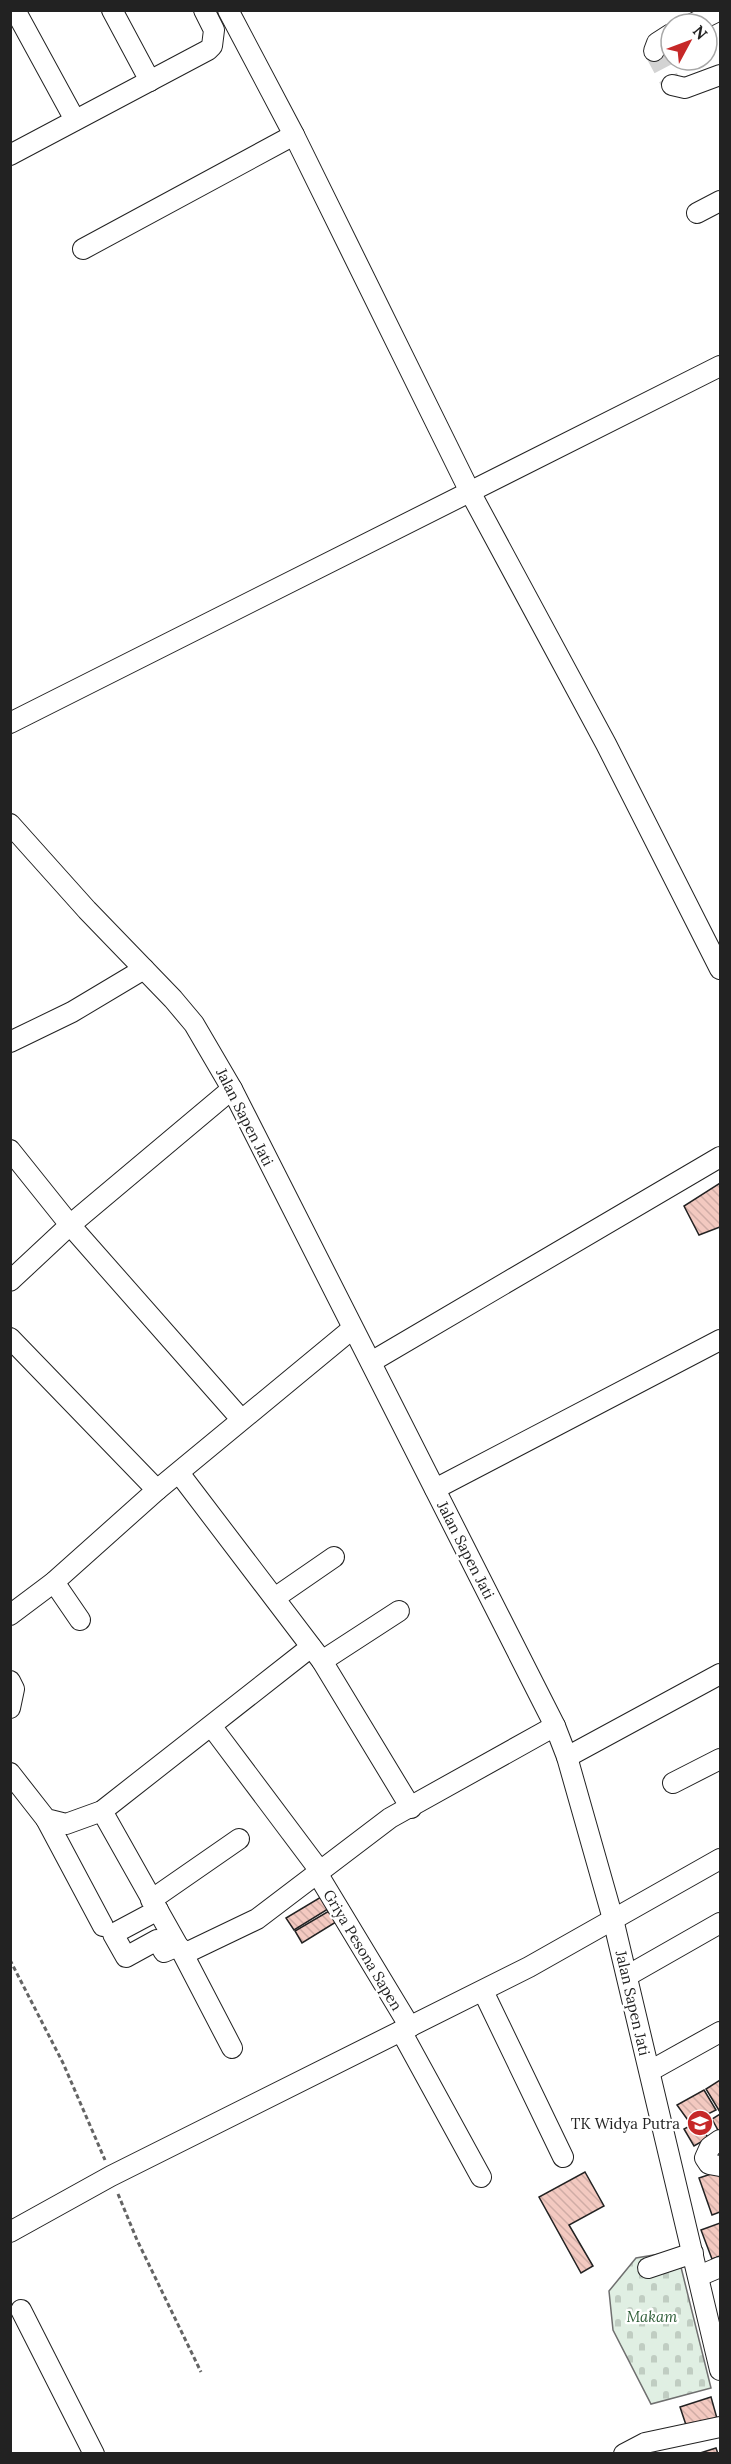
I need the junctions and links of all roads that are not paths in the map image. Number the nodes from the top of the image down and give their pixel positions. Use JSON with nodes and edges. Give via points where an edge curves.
{"nodes":[{"id":1,"x":15,"y":10,"type":"edge"},
{"id":2,"x":112,"y":10,"type":"edge"},
{"id":3,"x":204,"y":10,"type":"edge"},
{"id":4,"x":228,"y":10,"type":"edge"},
{"id":5,"x":659,"y":42,"type":"edge"},
{"id":6,"x":654,"y":51,"type":"dead end"},
{"id":7,"x":720,"y":75,"type":"edge"},
{"id":8,"x":150,"y":81,"type":"junction"},
{"id":9,"x":672,"y":85,"type":"dead end"},
{"id":10,"x":75,"y":120,"type":"junction"},
{"id":11,"x":294,"y":135,"type":"junction"},
{"id":12,"x":10,"y":155,"type":"edge"},
{"id":13,"x":720,"y":201,"type":"edge"},
{"id":14,"x":697,"y":213,"type":"dead end"},
{"id":15,"x":83,"y":249,"type":"dead end"},
{"id":16,"x":720,"y":366,"type":"edge"},
{"id":17,"x":469,"y":490,"type":"junction"},
{"id":18,"x":10,"y":723,"type":"edge"},
{"id":19,"x":14,"y":835,"type":"edge"},
{"id":20,"x":144,"y":969,"type":"junction"},
{"id":21,"x":720,"y":969,"type":"edge"},
{"id":22,"x":10,"y":1042,"type":"edge"},
{"id":23,"x":232,"y":1089,"type":"junction"},
{"id":24,"x":10,"y":1150,"type":"edge"},
{"id":25,"x":720,"y":1157,"type":"edge"},
{"id":26,"x":70,"y":1225,"type":"junction"},
{"id":27,"x":10,"y":1281,"type":"edge"},
{"id":28,"x":352,"y":1329,"type":"junction"},
{"id":29,"x":10,"y":1338,"type":"edge"},
{"id":30,"x":720,"y":1340,"type":"edge"},
{"id":31,"x":371,"y":1362,"type":"junction"},
{"id":32,"x":241,"y":1419,"type":"junction"},
{"id":33,"x":179,"y":1473,"type":"junction"},
{"id":34,"x":435,"y":1489,"type":"junction"},
{"id":35,"x":157,"y":1490,"type":"junction"},
{"id":36,"x":334,"y":1557,"type":"dead end"},
{"id":37,"x":54,"y":1582,"type":"junction"},
{"id":38,"x":276,"y":1597,"type":"junction"},
{"id":39,"x":399,"y":1611,"type":"dead end"},
{"id":40,"x":10,"y":1615,"type":"edge"},
{"id":41,"x":80,"y":1620,"type":"dead end"},
{"id":42,"x":317,"y":1654,"type":"junction"},
{"id":43,"x":720,"y":1674,"type":"edge"},
{"id":44,"x":10,"y":1681,"type":"edge"},
{"id":45,"x":10,"y":1708,"type":"edge"},
{"id":46,"x":555,"y":1726,"type":"junction"},
{"id":47,"x":212,"y":1727,"type":"junction"},
{"id":48,"x":567,"y":1757,"type":"junction"},
{"id":49,"x":720,"y":1759,"type":"edge"},
{"id":50,"x":10,"y":1773,"type":"edge"},
{"id":51,"x":673,"y":1783,"type":"dead end"},
{"id":52,"x":411,"y":1808,"type":"junction"},
{"id":53,"x":102,"y":1811,"type":"junction"},
{"id":54,"x":46,"y":1819,"type":"junction"},
{"id":55,"x":239,"y":1839,"type":"dead end"},
{"id":56,"x":720,"y":1859,"type":"edge"},
{"id":57,"x":319,"y":1872,"type":"junction"},
{"id":58,"x":155,"y":1905,"type":"junction"},
{"id":59,"x":613,"y":1919,"type":"junction"},
{"id":60,"x":720,"y":1923,"type":"edge"},
{"id":61,"x":103,"y":1926,"type":"dead end"},
{"id":62,"x":179,"y":1948,"type":"junction"},
{"id":63,"x":627,"y":1976,"type":"junction"},
{"id":64,"x":483,"y":1991,"type":"junction"},
{"id":65,"x":405,"y":2029,"type":"junction"},
{"id":66,"x":720,"y":2032,"type":"edge"},
{"id":67,"x":232,"y":2048,"type":"dead end"},
{"id":68,"x":650,"y":2071,"type":"junction"},
{"id":69,"x":720,"y":2140,"type":"edge"},
{"id":70,"x":563,"y":2157,"type":"dead end"},
{"id":71,"x":720,"y":2166,"type":"edge"},
{"id":72,"x":481,"y":2177,"type":"dead end"},
{"id":73,"x":19,"y":2227,"type":"edge"},
{"id":74,"x":693,"y":2253,"type":"junction"},
{"id":75,"x":720,"y":2267,"type":"edge"},
{"id":76,"x":648,"y":2268,"type":"dead end"},
{"id":77,"x":699,"y":2276,"type":"junction"},
{"id":78,"x":21,"y":2310,"type":"dead end"},
{"id":79,"x":720,"y":2370,"type":"edge"},
{"id":80,"x":720,"y":2427,"type":"edge"},
{"id":81,"x":94,"y":2454,"type":"edge"},
{"id":82,"x":624,"y":2454,"type":"edge"}],
"edges":[{"from":1,"to":10,"type":"street"},
{"from":2,"to":8,"type":"street"},
{"from":3,"to":8,"type":"street","via":[[214,30],[212,45]]},
{"from":4,"to":11,"type":"street"},
{"from":5,"to":6,"type":"street"},
{"from":7,"to":9,"type":"street","via":[[685,88]]},
{"from":8,"to":10,"type":"street"},
{"from":10,"to":12,"type":"street"},
{"from":11,"to":15,"type":"street"},
{"from":11,"to":17,"type":"street"},
{"from":13,"to":14,"type":"street"},
{"from":16,"to":17,"type":"street"},
{"from":17,"to":18,"type":"street"},
{"from":17,"to":21,"type":"street","via":[[606,744]]},
{"from":19,"to":20,"type":"street","name":"Jalan Sapen Jati"},
{"from":20,"to":22,"type":"street","via":[[72,1012]]},
{"from":20,"to":23,"type":"street","name":"Jalan Sapen Jati","via":[[194,1024]]},
{"from":23,"to":26,"type":"street"},
{"from":23,"to":28,"type":"street","name":"Jalan Sapen Jati"},
{"from":24,"to":26,"type":"street"},
{"from":25,"to":31,"type":"street"},
{"from":26,"to":27,"type":"street"},
{"from":26,"to":32,"type":"street"},
{"from":28,"to":31,"type":"street","name":"Jalan Sapen Jati"},
{"from":28,"to":32,"type":"street"},
{"from":29,"to":35,"type":"street"},
{"from":30,"to":34,"type":"street"},
{"from":31,"to":34,"type":"street","name":"Jalan Sapen Jati"},
{"from":32,"to":33,"type":"street"},
{"from":33,"to":35,"type":"street"},
{"from":33,"to":38,"type":"street"},
{"from":34,"to":46,"type":"street","name":"Jalan Sapen Jati"},
{"from":35,"to":37,"type":"street"},
{"from":36,"to":38,"type":"street"},
{"from":37,"to":40,"type":"street"},
{"from":37,"to":41,"type":"street"},
{"from":38,"to":42,"type":"street"},
{"from":39,"to":42,"type":"street"},
{"from":42,"to":47,"type":"street"},
{"from":42,"to":52,"type":"street"},
{"from":43,"to":48,"type":"street"},
{"from":44,"to":45,"type":"street","via":[[14,1689]]},
{"from":46,"to":48,"type":"street","name":"Jalan Sapen Jati"},
{"from":46,"to":52,"type":"street"},
{"from":47,"to":53,"type":"street"},
{"from":47,"to":57,"type":"street","name":"Griya Pesona Sapen"},
{"from":48,"to":59,"type":"street","name":"Jalan Sapen Jati"},
{"from":49,"to":51,"type":"street"},
{"from":50,"to":54,"type":"street"},
{"from":52,"to":57,"type":"street","via":[[370,1832]]},
{"from":53,"to":54,"type":"street","via":[[66,1824]]},
{"from":53,"to":58,"type":"street"},
{"from":54,"to":61,"type":"street"},
{"from":55,"to":58,"type":"street"},
{"from":56,"to":59,"type":"street"},
{"from":57,"to":62,"type":"street","via":[[257,1919],[186,1953]]},
{"from":57,"to":65,"type":"street","name":"Griya Pesona Sapen"},
{"from":58,"to":62,"type":"street"},
{"from":58,"to":62,"type":"street","via":[[113,1934],[126,1957],[157,1940],[164,1952]]},
{"from":59,"to":63,"type":"street","name":"Jalan Sapen Jati"},
{"from":59,"to":64,"type":"street"},
{"from":60,"to":63,"type":"street"},
{"from":62,"to":67,"type":"street"},
{"from":63,"to":68,"type":"street","name":"Jalan Sapen Jati"},
{"from":64,"to":65,"type":"street"},
{"from":64,"to":70,"type":"street"},
{"from":65,"to":72,"type":"street","name":"Griya Pesona Sapen"},
{"from":65,"to":73,"type":"street","via":[[121,2171]]},
{"from":66,"to":68,"type":"street"},
{"from":68,"to":74,"type":"street","name":"Jalan Sapen Jati"},
{"from":69,"to":71,"type":"street","via":[[705,2158],[709,2164]]},
{"from":74,"to":76,"type":"street"},
{"from":74,"to":77,"type":"street","name":"Jalan Sapen Jati"},
{"from":75,"to":77,"type":"street"},
{"from":77,"to":79,"type":"street","name":"Jalan Sapen Jati"},
{"from":78,"to":81,"type":"street"},
{"from":80,"to":82,"type":"street","via":[[645,2443]]}]}
